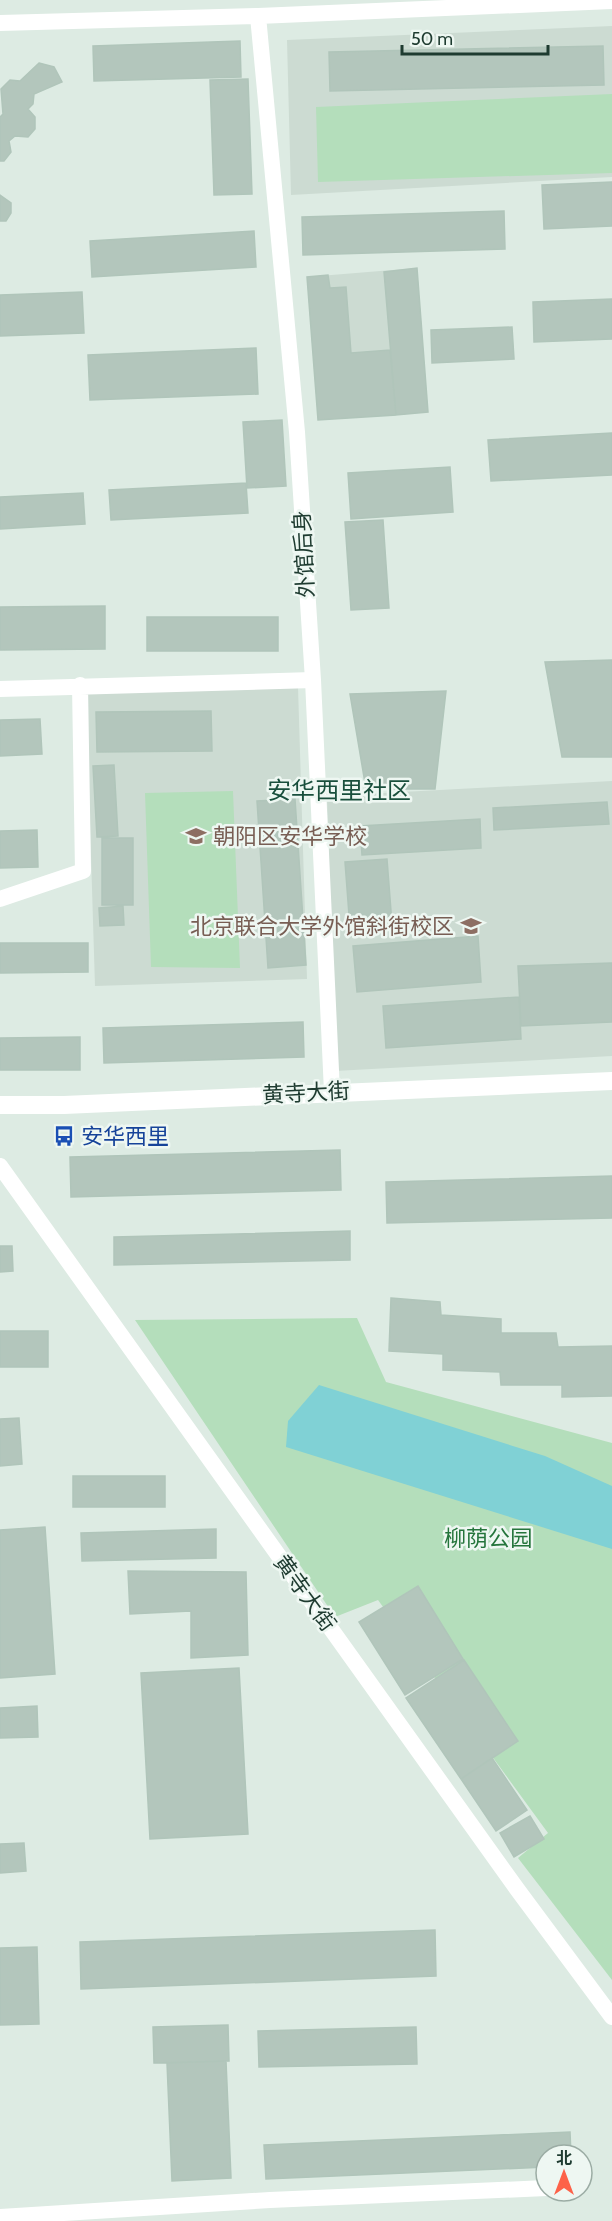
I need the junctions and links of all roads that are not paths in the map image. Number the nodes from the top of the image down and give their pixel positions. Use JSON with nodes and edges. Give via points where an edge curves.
{"nodes":[{"id":1,"x":612,"y":1,"type":"edge"},
{"id":2,"x":258,"y":16,"type":"junction"},
{"id":3,"x":0,"y":23,"type":"edge"},
{"id":4,"x":313,"y":680,"type":"junction"},
{"id":5,"x":80,"y":686,"type":"junction"},
{"id":6,"x":0,"y":689,"type":"edge"},
{"id":7,"x":0,"y":899,"type":"edge"},
{"id":8,"x":612,"y":1081,"type":"edge"},
{"id":9,"x":332,"y":1092,"type":"junction"},
{"id":10,"x":0,"y":1105,"type":"edge"},
{"id":11,"x":0,"y":1166,"type":"edge"},
{"id":12,"x":612,"y":2017,"type":"edge"},
{"id":13,"x":534,"y":2189,"type":"edge"},
{"id":14,"x":0,"y":2217,"type":"edge"},
{"id":15,"x":67,"y":2217,"type":"edge"}],
"edges":[{"from":1,"to":2,"type":"street"},
{"from":2,"to":3,"type":"street"},
{"from":2,"to":4,"type":"street","name":"外馆后身","via":[[297,432]]},
{"from":4,"to":5,"type":"street"},
{"from":4,"to":9,"type":"street","name":"外馆后身"},
{"from":5,"to":6,"type":"street"},
{"from":5,"to":7,"type":"street","via":[[83,871]]},
{"from":8,"to":9,"type":"street","name":"黄寺大街"},
{"from":9,"to":10,"type":"street","name":"黄寺大街"},
{"from":11,"to":12,"type":"street","name":"黄寺大街"},
{"from":13,"to":15,"type":"street","via":[[270,2200]]},
{"from":14,"to":15,"type":"street"}]}
